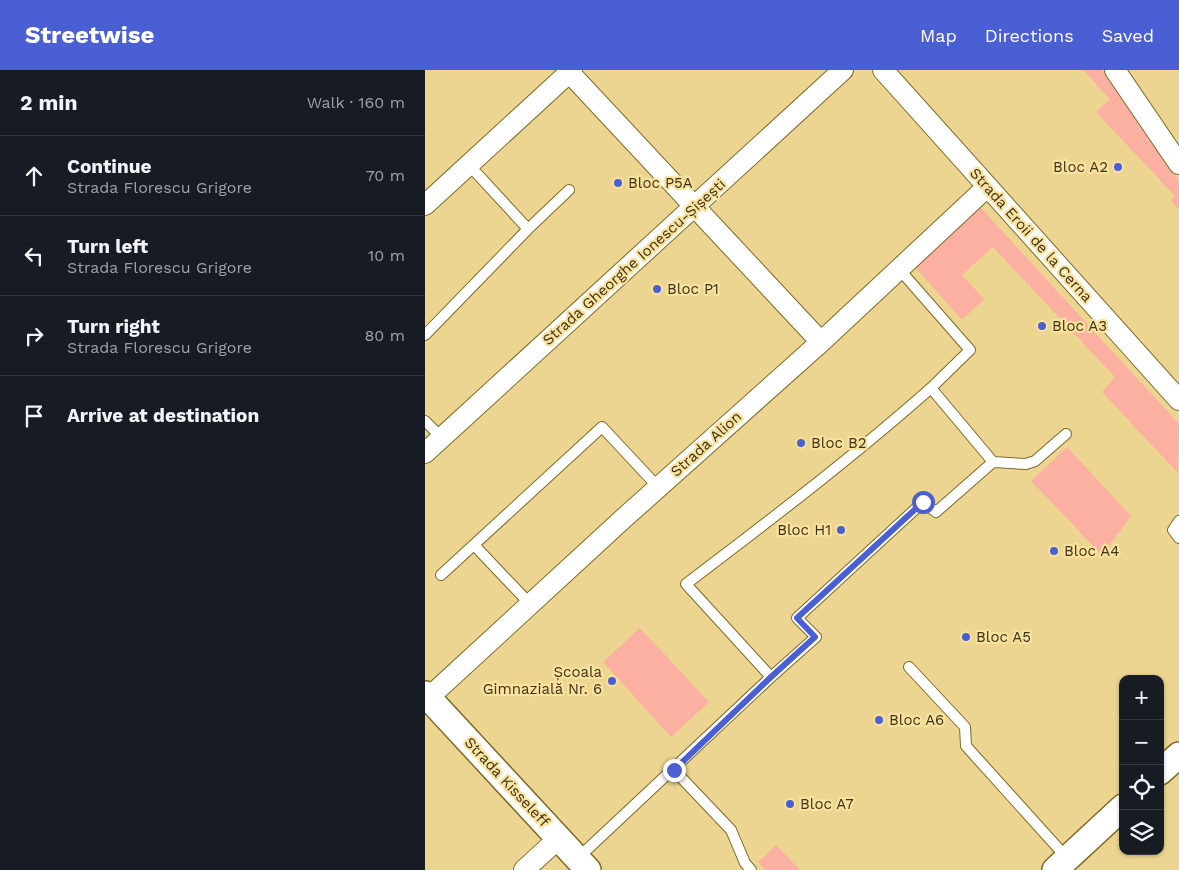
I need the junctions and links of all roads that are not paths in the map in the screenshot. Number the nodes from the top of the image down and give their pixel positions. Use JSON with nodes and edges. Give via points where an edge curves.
{"nodes":[{"id":1,"x":843,"y":70,"type":"edge"},
{"id":2,"x":883,"y":70,"type":"edge"},
{"id":3,"x":569,"y":71,"type":"edge"},
{"id":4,"x":1120,"y":74,"type":"edge"},
{"id":5,"x":1179,"y":164,"type":"edge"},
{"id":6,"x":469,"y":165,"type":"junction"},
{"id":7,"x":987,"y":187,"type":"junction"},
{"id":8,"x":569,"y":190,"type":"dead end"},
{"id":9,"x":425,"y":205,"type":"edge"},
{"id":10,"x":694,"y":208,"type":"junction"},
{"id":11,"x":527,"y":229,"type":"junction"},
{"id":12,"x":899,"y":269,"type":"junction"},
{"id":13,"x":425,"y":335,"type":"edge"},
{"id":14,"x":821,"y":342,"type":"junction"},
{"id":15,"x":931,"y":388,"type":"junction"},
{"id":16,"x":1179,"y":400,"type":"edge"},
{"id":17,"x":425,"y":421,"type":"edge"},
{"id":18,"x":1066,"y":434,"type":"dead end"},
{"id":19,"x":442,"y":438,"type":"junction"},
{"id":20,"x":425,"y":453,"type":"edge"},
{"id":21,"x":993,"y":462,"type":"junction"},
{"id":22,"x":658,"y":487,"type":"junction"},
{"id":23,"x":1179,"y":522,"type":"edge"},
{"id":24,"x":1179,"y":538,"type":"edge"},
{"id":25,"x":474,"y":545,"type":"junction"},
{"id":26,"x":441,"y":575,"type":"dead end"},
{"id":27,"x":530,"y":604,"type":"junction"},
{"id":28,"x":909,"y":667,"type":"dead end"},
{"id":29,"x":771,"y":677,"type":"junction"},
{"id":30,"x":426,"y":698,"type":"edge"},
{"id":31,"x":1179,"y":755,"type":"edge"},
{"id":32,"x":1164,"y":768,"type":"edge"},
{"id":33,"x":674,"y":770,"type":"junction"},
{"id":34,"x":1120,"y":810,"type":"edge"},
{"id":35,"x":559,"y":838,"type":"junction"},
{"id":36,"x":583,"y":864,"type":"edge"},
{"id":37,"x":1061,"y":864,"type":"edge"},
{"id":38,"x":524,"y":870,"type":"edge"},
{"id":39,"x":751,"y":870,"type":"edge"}],
"edges":[{"from":1,"to":10,"type":"street","name":"Strada Gheorghe Ionescu-Șișești"},
{"from":2,"to":7,"type":"street","name":"Strada Eroii de la Cerna"},
{"from":3,"to":6,"type":"street"},
{"from":3,"to":10,"type":"street"},
{"from":4,"to":5,"type":"street"},
{"from":6,"to":9,"type":"street"},
{"from":6,"to":11,"type":"lane"},
{"from":7,"to":12,"type":"street","name":"Strada Alion"},
{"from":7,"to":16,"type":"street","name":"Strada Eroii de la Cerna"},
{"from":8,"to":11,"type":"lane"},
{"from":10,"to":14,"type":"street"},
{"from":10,"to":19,"type":"street","name":"Strada Gheorghe Ionescu-Șișești"},
{"from":11,"to":13,"type":"lane"},
{"from":12,"to":14,"type":"street","name":"Strada Alion"},
{"from":12,"to":15,"type":"lane","via":[[970,350]]},
{"from":14,"to":22,"type":"street","name":"Strada Alion"},
{"from":15,"to":21,"type":"lane"},
{"from":15,"to":29,"type":"lane","via":[[759,529],[686,584]]},
{"from":17,"to":19,"type":"lane"},
{"from":18,"to":21,"type":"lane","via":[[1035,461],[1026,464]]},
{"from":19,"to":20,"type":"street","name":"Strada Gheorghe Ionescu-Șișești"},
{"from":21,"to":29,"type":"lane","via":[[936,512],[923,502],[797,618],[815,637]]},
{"from":22,"to":25,"type":"lane","via":[[602,427]]},
{"from":22,"to":27,"type":"street","name":"Strada Alion"},
{"from":23,"to":24,"type":"lane","via":[[1173,530]]},
{"from":25,"to":26,"type":"lane"},
{"from":25,"to":27,"type":"lane"},
{"from":27,"to":30,"type":"street","name":"Strada Alion"},
{"from":28,"to":37,"type":"lane","via":[[965,727],[966,746]]},
{"from":29,"to":33,"type":"lane"},
{"from":30,"to":35,"type":"street","name":"Strada Kisseleff"},
{"from":31,"to":32,"type":"street"},
{"from":33,"to":36,"type":"lane"},
{"from":33,"to":39,"type":"lane","via":[[731,830]]},
{"from":34,"to":37,"type":"street"},
{"from":35,"to":36,"type":"street","name":"Strada Kisseleff"},
{"from":35,"to":38,"type":"street"}]}
